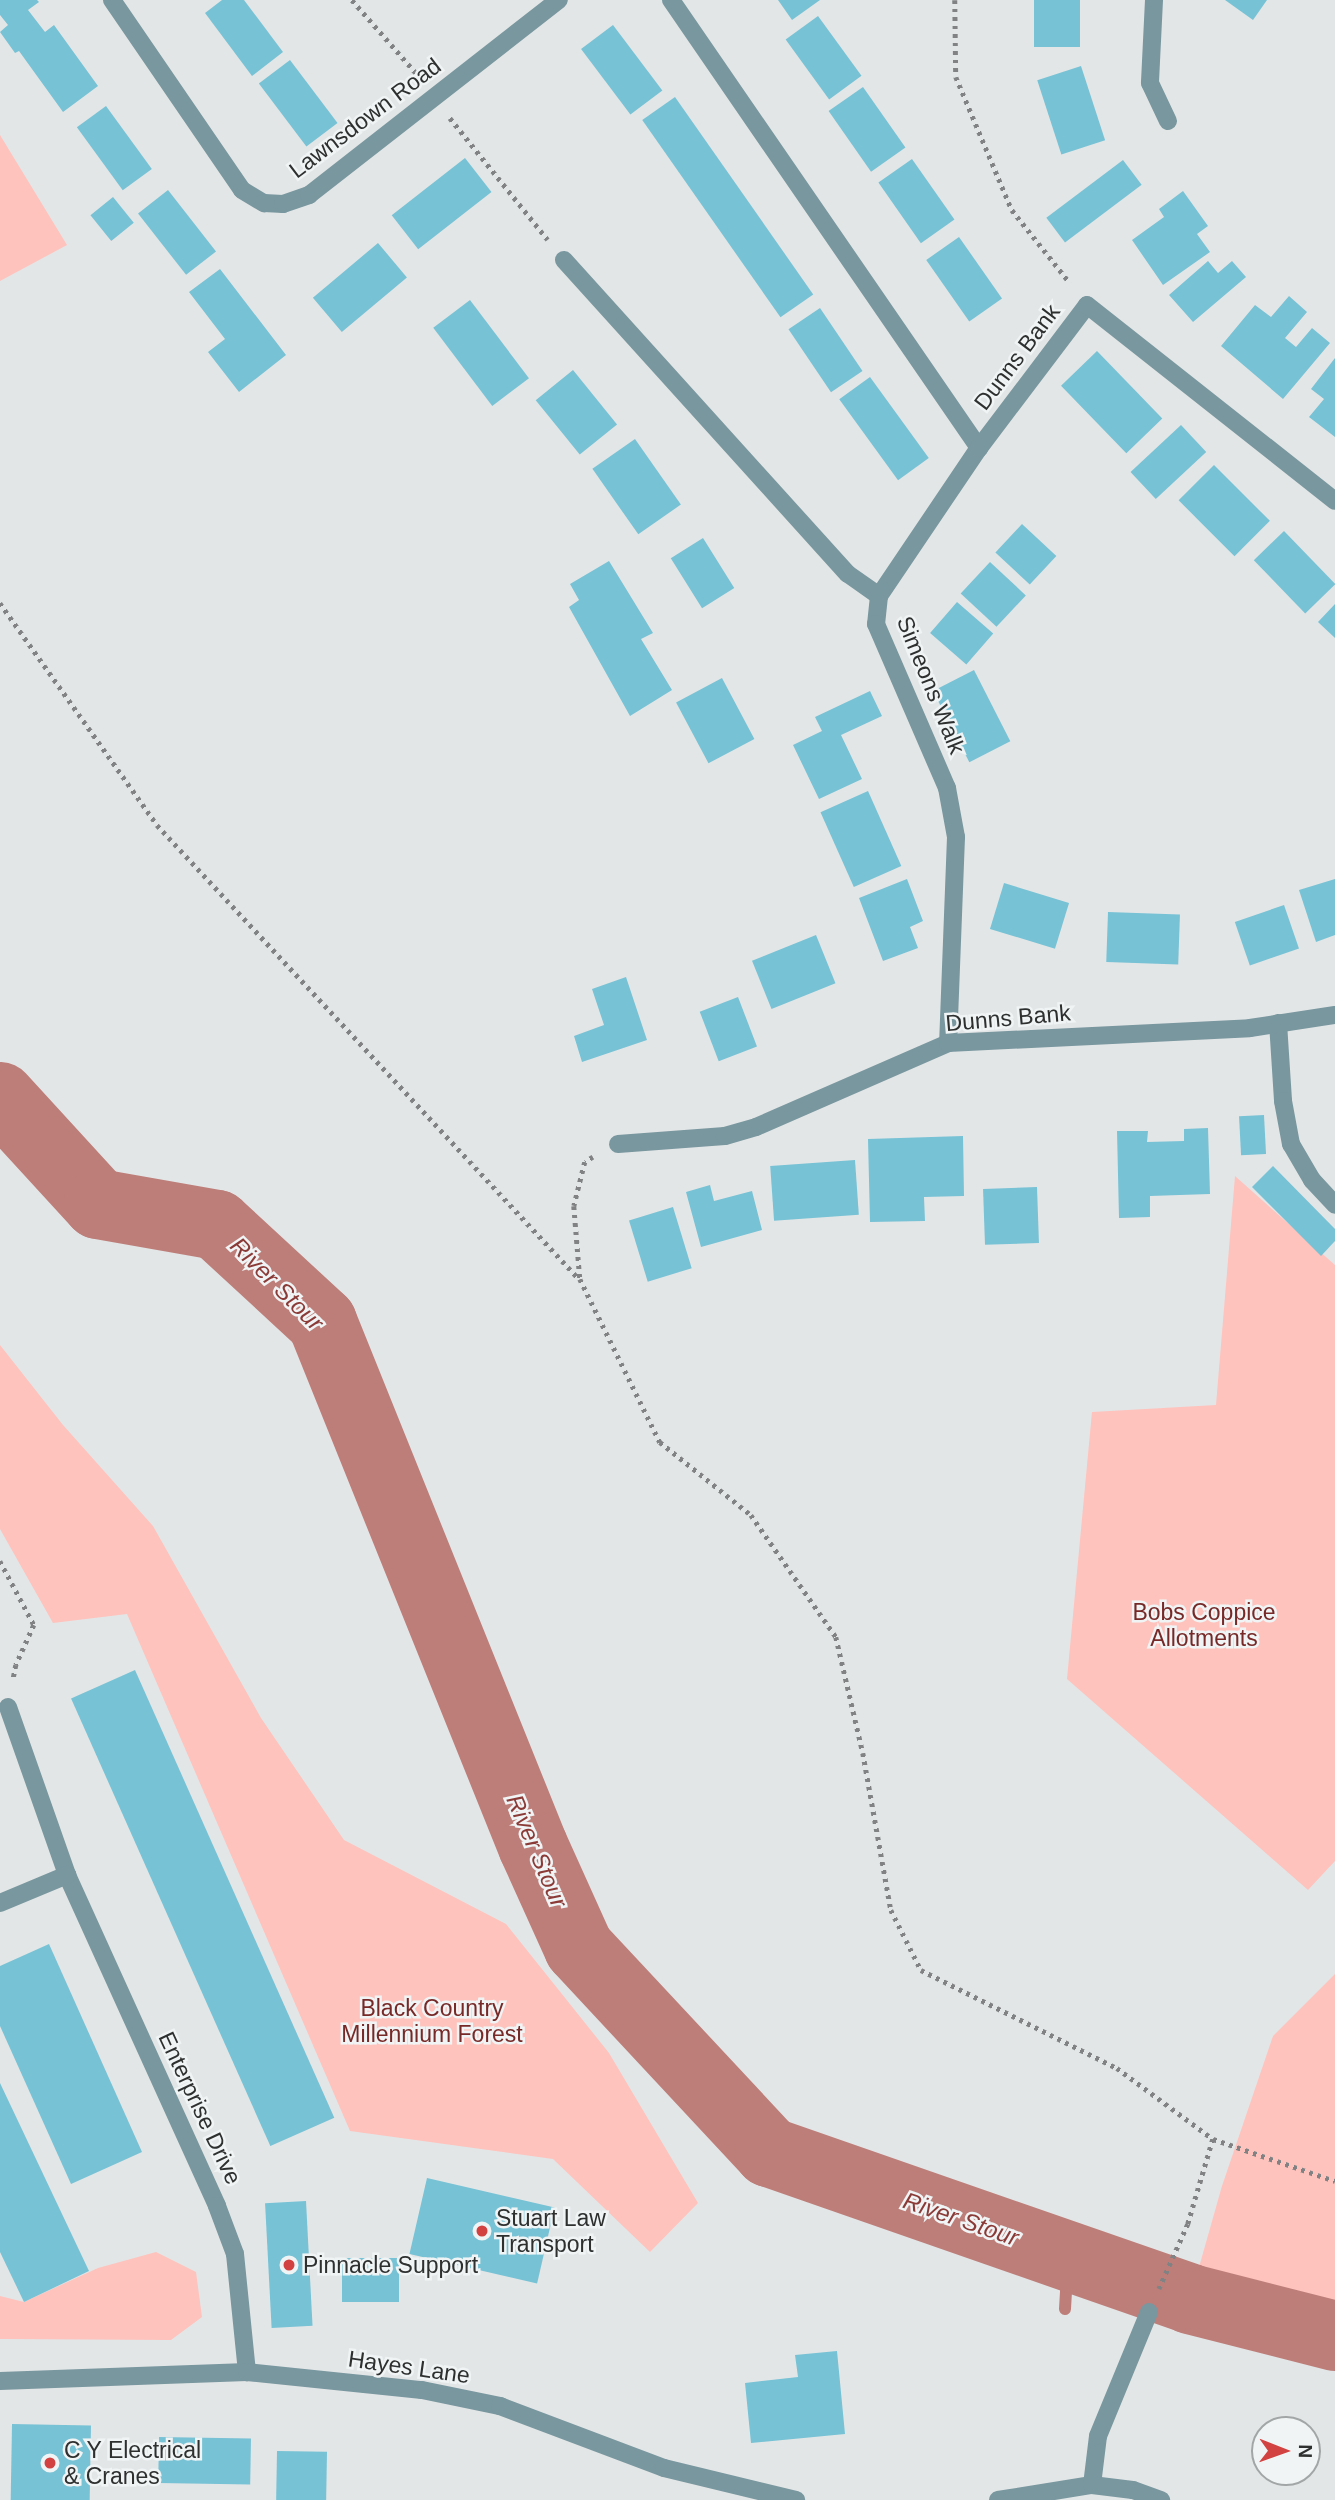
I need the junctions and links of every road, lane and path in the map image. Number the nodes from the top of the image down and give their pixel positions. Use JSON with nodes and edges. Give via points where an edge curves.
{"nodes":[{"id":1,"x":112,"y":0,"type":"edge"},
{"id":2,"x":352,"y":0,"type":"edge"},
{"id":3,"x":559,"y":0,"type":"edge"},
{"id":4,"x":671,"y":0,"type":"edge"},
{"id":5,"x":955,"y":0,"type":"edge"},
{"id":6,"x":1154,"y":0,"type":"edge"},
{"id":7,"x":434,"y":97,"type":"junction"},
{"id":8,"x":1168,"y":121,"type":"dead end"},
{"id":9,"x":564,"y":260,"type":"joint"},
{"id":10,"x":1087,"y":305,"type":"junction"},
{"id":11,"x":979,"y":448,"type":"junction"},
{"id":12,"x":1335,"y":501,"type":"edge"},
{"id":13,"x":879,"y":596,"type":"junction"},
{"id":14,"x":0,"y":603,"type":"edge"},
{"id":15,"x":1335,"y":1015,"type":"edge"},
{"id":16,"x":1278,"y":1023,"type":"junction"},
{"id":17,"x":948,"y":1043,"type":"junction"},
{"id":18,"x":618,"y":1143,"type":"joint"},
{"id":19,"x":1335,"y":1205,"type":"edge"},
{"id":20,"x":580,"y":1279,"type":"junction"},
{"id":21,"x":0,"y":1561,"type":"edge"},
{"id":22,"x":8,"y":1707,"type":"joint"},
{"id":23,"x":67,"y":1875,"type":"junction"},
{"id":24,"x":0,"y":1903,"type":"edge"},
{"id":25,"x":1213,"y":2139,"type":"junction"},
{"id":26,"x":1335,"y":2181,"type":"edge"},
{"id":27,"x":1149,"y":2312,"type":"joint"},
{"id":28,"x":247,"y":2372,"type":"junction"},
{"id":29,"x":0,"y":2381,"type":"edge"},
{"id":30,"x":1092,"y":2485,"type":"junction"},
{"id":31,"x":796,"y":2500,"type":"edge"},
{"id":32,"x":998,"y":2500,"type":"edge"},
{"id":33,"x":1161,"y":2500,"type":"edge"}],
"edges":[{"from":1,"to":7,"type":"street","name":"Lawnsdown Road","via":[[242,190],[264,203],[283,204],[309,195]]},
{"from":2,"to":7,"type":"path"},
{"from":3,"to":7,"type":"street","name":"Lawnsdown Road"},
{"from":4,"to":11,"type":"street"},
{"from":5,"to":10,"type":"path","via":[[956,77],[1012,209]]},
{"from":6,"to":8,"type":"street","via":[[1150,83]]},
{"from":7,"to":9,"type":"path"},
{"from":9,"to":13,"type":"street","name":"Simeons Walk","via":[[848,574]]},
{"from":10,"to":11,"type":"street","name":"Dunns Bank"},
{"from":10,"to":12,"type":"street","name":"Dunns Bank"},
{"from":11,"to":13,"type":"street","name":"Dunns Bank"},
{"from":13,"to":17,"type":"street","name":"Simeons Walk","via":[[876,624],[947,788],[956,837]]},
{"from":14,"to":20,"type":"path","via":[[157,825]]},
{"from":15,"to":16,"type":"street","name":"Dunns Bank"},
{"from":16,"to":17,"type":"street","name":"Dunns Bank"},
{"from":16,"to":19,"type":"street","via":[[1291,1144],[1312,1180]]},
{"from":17,"to":18,"type":"street","name":"Dunns Bank","via":[[756,1128],[725,1136]]},
{"from":18,"to":20,"type":"path","via":[[585,1162],[574,1206]]},
{"from":20,"to":25,"type":"path","via":[[660,1442],[751,1515],[836,1637],[863,1753],[891,1910],[920,1970],[1117,2068]]},
{"from":21,"to":22,"type":"path","via":[[34,1625],[16,1665]]},
{"from":22,"to":23,"type":"street","name":"Enterprise Drive"},
{"from":23,"to":24,"type":"street"},
{"from":23,"to":28,"type":"street","name":"Enterprise Drive","via":[[217,2206],[234,2254]]},
{"from":25,"to":26,"type":"path"},
{"from":25,"to":27,"type":"path","via":[[1188,2224]]},
{"from":27,"to":30,"type":"street","via":[[1098,2436]]},
{"from":28,"to":29,"type":"street","name":"Hayes Lane"},
{"from":28,"to":31,"type":"street","name":"Hayes Lane","via":[[422,2390],[500,2406],[664,2468]]},
{"from":30,"to":32,"type":"street"},
{"from":30,"to":33,"type":"street","via":[[1133,2490]]}]}
